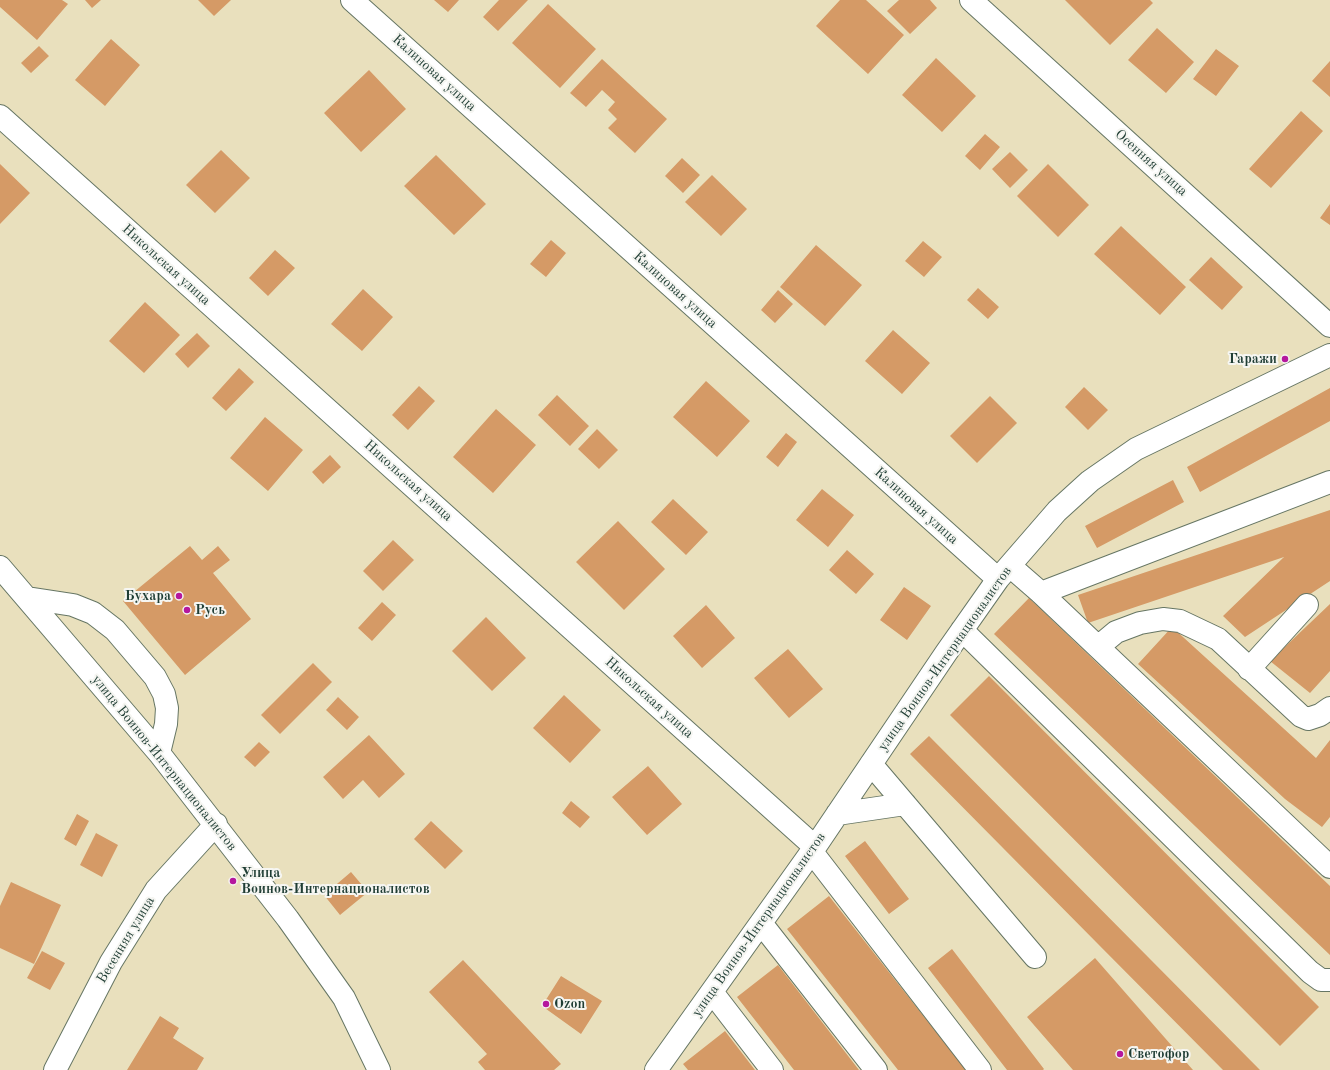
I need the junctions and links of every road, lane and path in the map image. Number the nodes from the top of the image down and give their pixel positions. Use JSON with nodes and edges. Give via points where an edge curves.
{"nodes":[{"id":1,"x":352,"y":0,"type":"edge"},
{"id":2,"x":971,"y":0,"type":"edge"},
{"id":3,"x":0,"y":116,"type":"edge"},
{"id":4,"x":1330,"y":326,"type":"edge"},
{"id":5,"x":1330,"y":355,"type":"edge"},
{"id":6,"x":1330,"y":482,"type":"edge"},
{"id":7,"x":0,"y":566,"type":"edge"},
{"id":8,"x":1004,"y":573,"type":"junction"},
{"id":9,"x":1041,"y":593,"type":"junction"},
{"id":10,"x":27,"y":598,"type":"junction"},
{"id":11,"x":1307,"y":606,"type":"dead end"},
{"id":12,"x":962,"y":630,"type":"junction"},
{"id":13,"x":1098,"y":647,"type":"junction"},
{"id":14,"x":1249,"y":669,"type":"junction"},
{"id":15,"x":1330,"y":708,"type":"edge"},
{"id":16,"x":159,"y":753,"type":"junction"},
{"id":17,"x":872,"y":764,"type":"junction"},
{"id":18,"x":905,"y":804,"type":"junction"},
{"id":19,"x":837,"y":814,"type":"junction"},
{"id":20,"x":216,"y":824,"type":"junction"},
{"id":21,"x":814,"y":849,"type":"junction"},
{"id":22,"x":1328,"y":860,"type":"edge"},
{"id":23,"x":761,"y":923,"type":"junction"},
{"id":24,"x":1035,"y":957,"type":"dead end"},
{"id":25,"x":1330,"y":980,"type":"edge"},
{"id":26,"x":712,"y":992,"type":"junction"},
{"id":27,"x":664,"y":1067,"type":"edge"},
{"id":28,"x":55,"y":1070,"type":"edge"},
{"id":29,"x":379,"y":1070,"type":"edge"},
{"id":30,"x":772,"y":1070,"type":"edge"},
{"id":31,"x":876,"y":1070,"type":"edge"},
{"id":32,"x":980,"y":1070,"type":"edge"}],
"edges":[{"from":1,"to":8,"type":"street","name":"Калиновая улица"},
{"from":2,"to":4,"type":"street","name":"Осенняя улица"},
{"from":3,"to":21,"type":"street","name":"Никольская улица"},
{"from":5,"to":8,"type":"street","name":"улица Воинов-Интернационалистов","via":[[1136,449],[1090,481],[1057,511]]},
{"from":6,"to":9,"type":"street"},
{"from":7,"to":10,"type":"street","name":"улица Воинов-Интернационалистов"},
{"from":8,"to":9,"type":"street","name":"Калиновая улица"},
{"from":8,"to":12,"type":"street","name":"улица Воинов-Интернационалистов"},
{"from":9,"to":13,"type":"street","name":"Калиновая улица"},
{"from":10,"to":16,"type":"street","name":"улица Воинов-Интернационалистов"},
{"from":10,"to":16,"type":"street","via":[[73,605],[93,613],[115,630],[155,677],[164,694],[167,708]]},
{"from":11,"to":14,"type":"street"},
{"from":12,"to":17,"type":"street","name":"улица Воинов-Интернационалистов"},
{"from":12,"to":25,"type":"street","via":[[1310,972],[1321,980]]},
{"from":13,"to":14,"type":"street","via":[[1116,632],[1140,623],[1162,619],[1180,621],[1218,639]]},
{"from":13,"to":22,"type":"street","name":"Калиновая улица"},
{"from":14,"to":15,"type":"street","via":[[1301,716],[1308,719]]},
{"from":16,"to":20,"type":"street","name":"улица Воинов-Интернационалистов"},
{"from":17,"to":18,"type":"street"},
{"from":17,"to":19,"type":"street","name":"улица Воинов-Интернационалистов"},
{"from":18,"to":19,"type":"street"},
{"from":18,"to":24,"type":"street"},
{"from":19,"to":21,"type":"street","name":"улица Воинов-Интернационалистов"},
{"from":20,"to":28,"type":"street","name":"Весенняя улица","via":[[156,890],[111,962]]},
{"from":20,"to":29,"type":"street","name":"улица Воинов-Интернационалистов","via":[[344,998]]},
{"from":21,"to":23,"type":"street","name":"улица Воинов-Интернационалистов"},
{"from":21,"to":32,"type":"street","name":"Никольская улица"},
{"from":23,"to":26,"type":"street","name":"улица Воинов-Интернационалистов"},
{"from":23,"to":31,"type":"street"},
{"from":26,"to":27,"type":"street","name":"улица Воинов-Интернационалистов"},
{"from":26,"to":30,"type":"street"}]}
